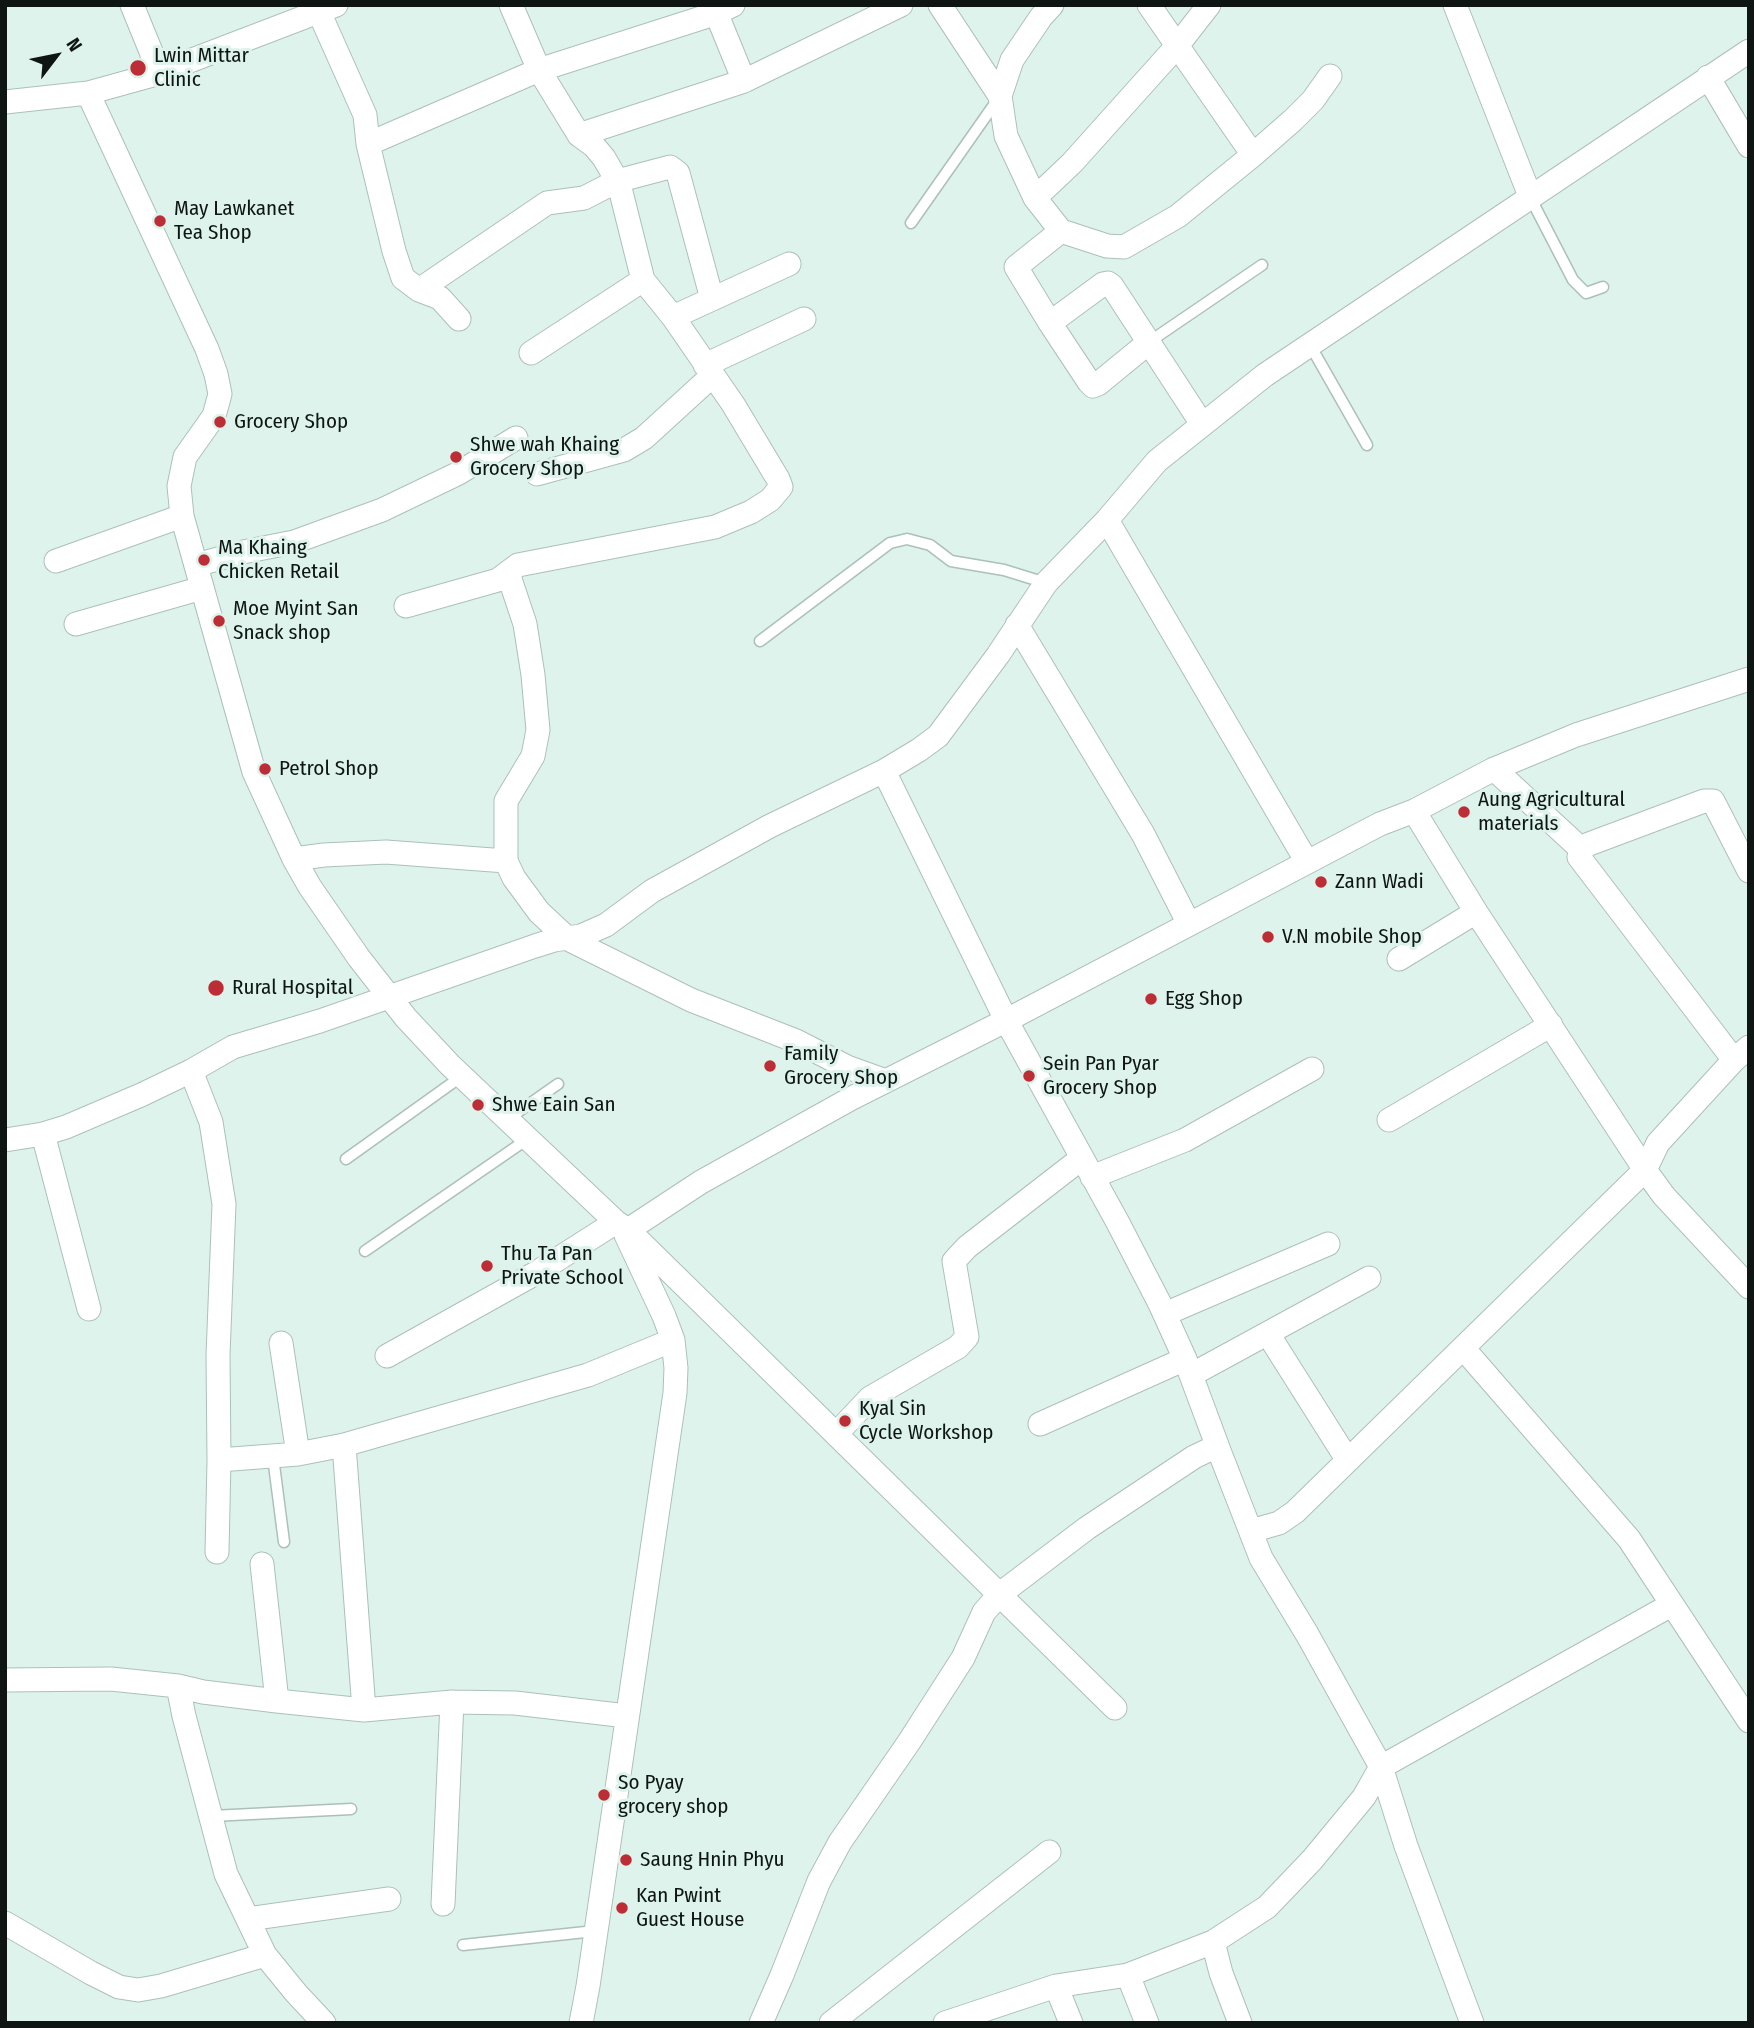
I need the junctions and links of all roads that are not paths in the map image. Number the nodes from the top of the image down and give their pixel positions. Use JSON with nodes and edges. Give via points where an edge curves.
{"nodes":[{"id":1,"x":132,"y":5,"type":"edge"},
{"id":2,"x":511,"y":5,"type":"edge"},
{"id":3,"x":901,"y":5,"type":"edge"},
{"id":4,"x":940,"y":5,"type":"edge"},
{"id":5,"x":1052,"y":5,"type":"edge"},
{"id":6,"x":1149,"y":5,"type":"edge"},
{"id":7,"x":1209,"y":5,"type":"edge"},
{"id":8,"x":1455,"y":5,"type":"edge"},
{"id":9,"x":328,"y":8,"type":"edge"},
{"id":10,"x":721,"y":8,"type":"edge"},
{"id":11,"x":279,"y":15,"type":"edge"},
{"id":12,"x":1177,"y":46,"type":"junction"},
{"id":13,"x":1749,"y":51,"type":"edge"},
{"id":14,"x":539,"y":70,"type":"junction"},
{"id":15,"x":153,"y":75,"type":"junction"},
{"id":16,"x":1330,"y":76,"type":"dead end"},
{"id":17,"x":1708,"y":77,"type":"junction"},
{"id":18,"x":744,"y":81,"type":"junction"},
{"id":19,"x":88,"y":93,"type":"junction"},
{"id":20,"x":1000,"y":96,"type":"junction"},
{"id":21,"x":5,"y":102,"type":"edge"},
{"id":22,"x":579,"y":135,"type":"junction"},
{"id":23,"x":368,"y":144,"type":"junction"},
{"id":24,"x":1749,"y":146,"type":"edge"},
{"id":25,"x":1253,"y":155,"type":"junction"},
{"id":26,"x":617,"y":181,"type":"junction"},
{"id":27,"x":1530,"y":196,"type":"junction"},
{"id":28,"x":1035,"y":198,"type":"junction"},
{"id":29,"x":911,"y":223,"type":"dead end"},
{"id":30,"x":1061,"y":231,"type":"junction"},
{"id":31,"x":789,"y":264,"type":"dead end"},
{"id":32,"x":1262,"y":265,"type":"dead end"},
{"id":33,"x":643,"y":280,"type":"junction"},
{"id":34,"x":1603,"y":287,"type":"dead end"},
{"id":35,"x":419,"y":290,"type":"junction"},
{"id":36,"x":712,"y":299,"type":"junction"},
{"id":37,"x":673,"y":317,"type":"junction"},
{"id":38,"x":459,"y":319,"type":"dead end"},
{"id":39,"x":804,"y":319,"type":"dead end"},
{"id":40,"x":1050,"y":323,"type":"junction"},
{"id":41,"x":1149,"y":342,"type":"junction"},
{"id":42,"x":1310,"y":345,"type":"junction"},
{"id":43,"x":531,"y":353,"type":"dead end"},
{"id":44,"x":709,"y":370,"type":"junction"},
{"id":45,"x":1202,"y":424,"type":"junction"},
{"id":46,"x":516,"y":438,"type":"dead end"},
{"id":47,"x":1367,"y":445,"type":"dead end"},
{"id":48,"x":537,"y":474,"type":"dead end"},
{"id":49,"x":182,"y":516,"type":"junction"},
{"id":50,"x":1107,"y":520,"type":"junction"},
{"id":51,"x":56,"y":561,"type":"dead end"},
{"id":52,"x":196,"y":565,"type":"junction"},
{"id":53,"x":508,"y":573,"type":"junction"},
{"id":54,"x":1046,"y":583,"type":"junction"},
{"id":55,"x":202,"y":588,"type":"junction"},
{"id":56,"x":407,"y":606,"type":"dead end"},
{"id":57,"x":76,"y":624,"type":"dead end"},
{"id":58,"x":1017,"y":625,"type":"junction"},
{"id":59,"x":760,"y":641,"type":"dead end"},
{"id":60,"x":1749,"y":680,"type":"edge"},
{"id":61,"x":1494,"y":769,"type":"junction"},
{"id":62,"x":884,"y":771,"type":"junction"},
{"id":63,"x":1414,"y":811,"type":"junction"},
{"id":64,"x":1581,"y":849,"type":"junction"},
{"id":65,"x":294,"y":859,"type":"junction"},
{"id":66,"x":506,"y":861,"type":"junction"},
{"id":67,"x":1307,"y":862,"type":"junction"},
{"id":68,"x":1749,"y":871,"type":"edge"},
{"id":69,"x":1476,"y":912,"type":"junction"},
{"id":70,"x":1189,"y":924,"type":"junction"},
{"id":71,"x":568,"y":939,"type":"junction"},
{"id":72,"x":1399,"y":959,"type":"dead end"},
{"id":73,"x":389,"y":997,"type":"junction"},
{"id":74,"x":1006,"y":1020,"type":"junction"},
{"id":75,"x":1551,"y":1026,"type":"junction"},
{"id":76,"x":1741,"y":1053,"type":"edge"},
{"id":77,"x":1312,"y":1069,"type":"dead end"},
{"id":78,"x":191,"y":1071,"type":"junction"},
{"id":79,"x":462,"y":1076,"type":"junction"},
{"id":80,"x":886,"y":1081,"type":"junction"},
{"id":81,"x":558,"y":1084,"type":"dead end"},
{"id":82,"x":508,"y":1119,"type":"junction"},
{"id":83,"x":1390,"y":1120,"type":"dead end"},
{"id":84,"x":43,"y":1134,"type":"junction"},
{"id":85,"x":529,"y":1138,"type":"junction"},
{"id":86,"x":5,"y":1140,"type":"edge"},
{"id":87,"x":346,"y":1159,"type":"dead end"},
{"id":88,"x":1087,"y":1168,"type":"junction"},
{"id":89,"x":1645,"y":1170,"type":"junction"},
{"id":90,"x":622,"y":1226,"type":"junction"},
{"id":91,"x":1328,"y":1244,"type":"dead end"},
{"id":92,"x":365,"y":1251,"type":"dead end"},
{"id":93,"x":1369,"y":1278,"type":"dead end"},
{"id":94,"x":1749,"y":1287,"type":"edge"},
{"id":95,"x":89,"y":1309,"type":"dead end"},
{"id":96,"x":1165,"y":1314,"type":"junction"},
{"id":97,"x":1268,"y":1334,"type":"junction"},
{"id":98,"x":673,"y":1340,"type":"junction"},
{"id":99,"x":281,"y":1343,"type":"dead end"},
{"id":100,"x":1463,"y":1348,"type":"junction"},
{"id":101,"x":387,"y":1356,"type":"dead end"},
{"id":102,"x":1188,"y":1367,"type":"junction"},
{"id":103,"x":1040,"y":1424,"type":"dead end"},
{"id":104,"x":836,"y":1434,"type":"junction"},
{"id":105,"x":344,"y":1445,"type":"junction"},
{"id":106,"x":1217,"y":1446,"type":"junction"},
{"id":107,"x":298,"y":1454,"type":"junction"},
{"id":108,"x":273,"y":1457,"type":"junction"},
{"id":109,"x":1348,"y":1459,"type":"junction"},
{"id":110,"x":219,"y":1460,"type":"junction"},
{"id":111,"x":1251,"y":1531,"type":"junction"},
{"id":112,"x":284,"y":1542,"type":"dead end"},
{"id":113,"x":217,"y":1552,"type":"dead end"},
{"id":114,"x":262,"y":1564,"type":"dead end"},
{"id":115,"x":1000,"y":1594,"type":"junction"},
{"id":116,"x":1671,"y":1605,"type":"junction"},
{"id":117,"x":5,"y":1680,"type":"edge"},
{"id":118,"x":178,"y":1686,"type":"junction"},
{"id":119,"x":277,"y":1701,"type":"junction"},
{"id":120,"x":452,"y":1702,"type":"junction"},
{"id":121,"x":1115,"y":1708,"type":"dead end"},
{"id":122,"x":364,"y":1710,"type":"junction"},
{"id":123,"x":627,"y":1716,"type":"junction"},
{"id":124,"x":1749,"y":1721,"type":"edge"},
{"id":125,"x":1381,"y":1767,"type":"junction"},
{"id":126,"x":351,"y":1809,"type":"dead end"},
{"id":127,"x":212,"y":1816,"type":"junction"},
{"id":128,"x":1049,"y":1852,"type":"dead end"},
{"id":129,"x":389,"y":1899,"type":"dead end"},
{"id":130,"x":443,"y":1904,"type":"dead end"},
{"id":131,"x":248,"y":1919,"type":"junction"},
{"id":132,"x":5,"y":1923,"type":"edge"},
{"id":133,"x":595,"y":1931,"type":"junction"},
{"id":134,"x":1213,"y":1942,"type":"junction"},
{"id":135,"x":463,"y":1945,"type":"dead end"},
{"id":136,"x":265,"y":1955,"type":"junction"},
{"id":137,"x":1128,"y":1975,"type":"junction"},
{"id":138,"x":1056,"y":1986,"type":"junction"},
{"id":139,"x":324,"y":2023,"type":"edge"},
{"id":140,"x":581,"y":2023,"type":"edge"},
{"id":141,"x":761,"y":2023,"type":"edge"},
{"id":142,"x":831,"y":2023,"type":"edge"},
{"id":143,"x":945,"y":2023,"type":"edge"},
{"id":144,"x":1071,"y":2023,"type":"edge"},
{"id":145,"x":1147,"y":2023,"type":"edge"},
{"id":146,"x":1240,"y":2023,"type":"edge"},
{"id":147,"x":1472,"y":2023,"type":"edge"}],
"edges":[{"from":1,"to":15,"type":"street","via":[[152,54]]},
{"from":2,"to":14,"type":"street"},
{"from":3,"to":18,"type":"street"},
{"from":4,"to":20,"type":"street"},
{"from":5,"to":20,"type":"street","via":[[1012,60]]},
{"from":6,"to":12,"type":"street"},
{"from":7,"to":12,"type":"street"},
{"from":8,"to":27,"type":"street"},
{"from":9,"to":11,"type":"street"},
{"from":9,"to":23,"type":"street","via":[[365,115]]},
{"from":10,"to":14,"type":"street"},
{"from":10,"to":18,"type":"street"},
{"from":11,"to":15,"type":"street"},
{"from":12,"to":25,"type":"street"},
{"from":12,"to":28,"type":"street"},
{"from":13,"to":17,"type":"street"},
{"from":14,"to":22,"type":"street"},
{"from":14,"to":23,"type":"street"},
{"from":15,"to":19,"type":"street"},
{"from":16,"to":25,"type":"street","via":[[1312,100]]},
{"from":17,"to":24,"type":"street"},
{"from":17,"to":27,"type":"street"},
{"from":18,"to":22,"type":"street"},
{"from":19,"to":21,"type":"street"},
{"from":19,"to":49,"type":"street","via":[[216,374],[220,394],[214,416],[185,457],[179,486]]},
{"from":20,"to":28,"type":"street","via":[[1006,136]]},
{"from":20,"to":29,"type":"lane"},
{"from":22,"to":26,"type":"street","via":[[604,158]]},
{"from":23,"to":35,"type":"street","via":[[403,278]]},
{"from":25,"to":30,"type":"street","via":[[1178,216],[1124,247]]},
{"from":26,"to":33,"type":"street"},
{"from":26,"to":35,"type":"street","via":[[584,198],[547,203]]},
{"from":26,"to":36,"type":"street","via":[[675,169]]},
{"from":27,"to":34,"type":"lane","via":[[1573,280],[1586,293]]},
{"from":27,"to":42,"type":"street"},
{"from":28,"to":30,"type":"street"},
{"from":30,"to":40,"type":"street","via":[[1016,267]]},
{"from":31,"to":36,"type":"street"},
{"from":32,"to":41,"type":"lane"},
{"from":33,"to":37,"type":"street"},
{"from":33,"to":43,"type":"street"},
{"from":35,"to":38,"type":"street","via":[[440,298]]},
{"from":36,"to":37,"type":"street"},
{"from":37,"to":44,"type":"street"},
{"from":39,"to":44,"type":"street"},
{"from":40,"to":41,"type":"street","via":[[1108,283]]},
{"from":40,"to":41,"type":"street","via":[[1093,386]]},
{"from":41,"to":45,"type":"street"},
{"from":42,"to":45,"type":"street"},
{"from":42,"to":47,"type":"lane"},
{"from":44,"to":48,"type":"street","via":[[644,438],[624,450]]},
{"from":44,"to":53,"type":"street","via":[[778,479],[781,487],[770,500],[715,527],[548,558],[518,565]]},
{"from":45,"to":50,"type":"street","via":[[1157,461]]},
{"from":46,"to":52,"type":"street","via":[[457,474],[382,510],[294,542]]},
{"from":49,"to":51,"type":"street"},
{"from":49,"to":52,"type":"street"},
{"from":50,"to":54,"type":"street"},
{"from":50,"to":67,"type":"street"},
{"from":52,"to":55,"type":"street"},
{"from":53,"to":56,"type":"street","via":[[498,580]]},
{"from":53,"to":66,"type":"street","via":[[525,624],[538,730],[533,755],[506,802]]},
{"from":54,"to":58,"type":"street"},
{"from":54,"to":59,"type":"lane","via":[[951,561],[930,545],[907,539],[890,543]]},
{"from":55,"to":57,"type":"street"},
{"from":55,"to":65,"type":"street","via":[[254,772]]},
{"from":58,"to":62,"type":"street","via":[[938,736]]},
{"from":58,"to":70,"type":"street","via":[[1143,834]]},
{"from":60,"to":61,"type":"street","via":[[1576,734]]},
{"from":61,"to":63,"type":"street"},
{"from":61,"to":64,"type":"street"},
{"from":62,"to":71,"type":"street","via":[[770,825],[652,891],[606,925]]},
{"from":62,"to":74,"type":"street"},
{"from":63,"to":67,"type":"street"},
{"from":63,"to":69,"type":"street"},
{"from":64,"to":68,"type":"street","via":[[1704,800],[1713,801]]},
{"from":64,"to":76,"type":"street","via":[[1579,857]]},
{"from":65,"to":66,"type":"street","via":[[386,852]]},
{"from":65,"to":73,"type":"street"},
{"from":66,"to":71,"type":"street","via":[[539,912]]},
{"from":67,"to":70,"type":"street"},
{"from":69,"to":72,"type":"street"},
{"from":69,"to":75,"type":"street"},
{"from":70,"to":74,"type":"street"},
{"from":71,"to":73,"type":"street","via":[[535,946]]},
{"from":71,"to":80,"type":"street","via":[[691,1000]]},
{"from":73,"to":78,"type":"street","via":[[233,1048]]},
{"from":73,"to":79,"type":"street"},
{"from":74,"to":80,"type":"street"},
{"from":74,"to":88,"type":"street"},
{"from":75,"to":83,"type":"street"},
{"from":75,"to":89,"type":"street"},
{"from":76,"to":89,"type":"street","via":[[1658,1143]]},
{"from":77,"to":88,"type":"street","via":[[1185,1140]]},
{"from":78,"to":84,"type":"street"},
{"from":78,"to":110,"type":"street","via":[[211,1122],[224,1204]]},
{"from":79,"to":82,"type":"street"},
{"from":79,"to":87,"type":"lane"},
{"from":80,"to":90,"type":"street"},
{"from":81,"to":82,"type":"lane"},
{"from":82,"to":85,"type":"street"},
{"from":84,"to":86,"type":"street"},
{"from":84,"to":95,"type":"street"},
{"from":85,"to":90,"type":"street"},
{"from":85,"to":92,"type":"lane"},
{"from":88,"to":96,"type":"street"},
{"from":88,"to":104,"type":"street","via":[[967,1247],[954,1261],[967,1337],[958,1347],[870,1398]]},
{"from":89,"to":94,"type":"street"},
{"from":89,"to":100,"type":"street"},
{"from":90,"to":98,"type":"street"},
{"from":90,"to":101,"type":"street"},
{"from":90,"to":104,"type":"street"},
{"from":91,"to":96,"type":"street"},
{"from":93,"to":97,"type":"street"},
{"from":96,"to":102,"type":"street"},
{"from":97,"to":102,"type":"street"},
{"from":97,"to":109,"type":"street"},
{"from":98,"to":105,"type":"street","via":[[588,1375]]},
{"from":98,"to":123,"type":"street","via":[[675,1393]]},
{"from":99,"to":107,"type":"street"},
{"from":100,"to":109,"type":"street"},
{"from":100,"to":116,"type":"street","via":[[1629,1539]]},
{"from":102,"to":103,"type":"street"},
{"from":102,"to":106,"type":"street"},
{"from":104,"to":115,"type":"street"},
{"from":105,"to":107,"type":"street"},
{"from":105,"to":122,"type":"street"},
{"from":106,"to":111,"type":"street"},
{"from":106,"to":115,"type":"street","via":[[1087,1528]]},
{"from":107,"to":108,"type":"street"},
{"from":108,"to":110,"type":"street"},
{"from":108,"to":112,"type":"lane"},
{"from":109,"to":111,"type":"street","via":[[1295,1512],[1279,1523]]},
{"from":110,"to":113,"type":"street"},
{"from":111,"to":125,"type":"street","via":[[1261,1558]]},
{"from":114,"to":119,"type":"street"},
{"from":115,"to":121,"type":"street"},
{"from":115,"to":141,"type":"street","via":[[984,1612],[963,1658],[909,1742],[840,1842],[819,1881]]},
{"from":116,"to":124,"type":"street"},
{"from":116,"to":125,"type":"street"},
{"from":117,"to":118,"type":"street","via":[[111,1679]]},
{"from":118,"to":119,"type":"street"},
{"from":118,"to":127,"type":"street"},
{"from":119,"to":122,"type":"street"},
{"from":120,"to":122,"type":"street"},
{"from":120,"to":123,"type":"street","via":[[515,1703]]},
{"from":120,"to":130,"type":"street"},
{"from":123,"to":133,"type":"street"},
{"from":125,"to":134,"type":"street","via":[[1364,1797],[1312,1860],[1266,1907]]},
{"from":125,"to":147,"type":"street"},
{"from":126,"to":127,"type":"lane"},
{"from":127,"to":131,"type":"street","via":[[226,1874]]},
{"from":128,"to":142,"type":"street"},
{"from":129,"to":131,"type":"street"},
{"from":131,"to":136,"type":"street"},
{"from":132,"to":136,"type":"street","via":[[91,1973],[119,1987],[138,1990]]},
{"from":133,"to":135,"type":"lane"},
{"from":133,"to":140,"type":"street"},
{"from":134,"to":137,"type":"street"},
{"from":134,"to":146,"type":"street"},
{"from":136,"to":139,"type":"street"},
{"from":137,"to":138,"type":"street"},
{"from":137,"to":145,"type":"street"},
{"from":138,"to":143,"type":"street"},
{"from":138,"to":144,"type":"street"}]}
